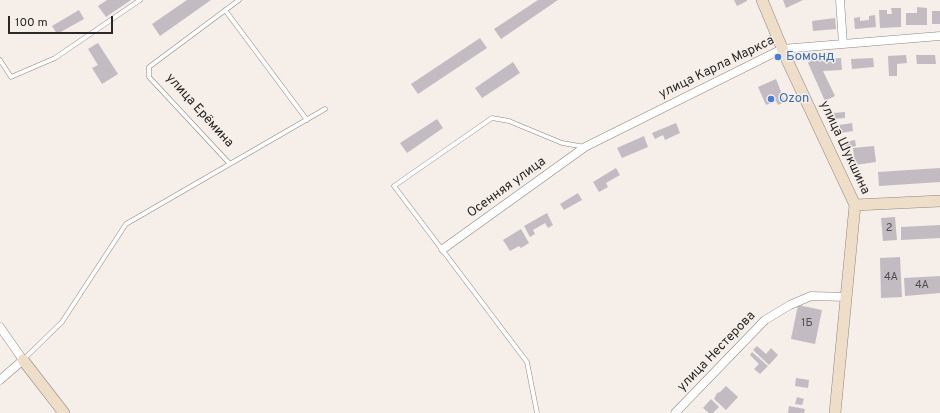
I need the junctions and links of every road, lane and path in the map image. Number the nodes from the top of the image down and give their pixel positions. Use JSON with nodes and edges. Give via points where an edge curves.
{"nodes":[{"id":1,"x":140,"y":0,"type":"edge"},
{"id":2,"x":239,"y":0,"type":"edge"},
{"id":3,"x":762,"y":0,"type":"edge"},
{"id":4,"x":840,"y":0,"type":"edge"},
{"id":5,"x":225,"y":10,"type":"junction"},
{"id":6,"x":940,"y":36,"type":"edge"},
{"id":7,"x":843,"y":44,"type":"junction"},
{"id":8,"x":782,"y":49,"type":"junction"},
{"id":9,"x":0,"y":60,"type":"edge"},
{"id":10,"x":325,"y":109,"type":"dead end"},
{"id":11,"x":307,"y":120,"type":"junction"},
{"id":12,"x":585,"y":147,"type":"junction"},
{"id":13,"x":230,"y":164,"type":"junction"},
{"id":14,"x":940,"y":201,"type":"edge"},
{"id":15,"x":855,"y":205,"type":"junction"},
{"id":16,"x":443,"y":249,"type":"junction"},
{"id":17,"x":847,"y":297,"type":"junction"},
{"id":18,"x":0,"y":328,"type":"edge"},
{"id":19,"x":23,"y":360,"type":"junction"},
{"id":20,"x":0,"y":380,"type":"edge"},
{"id":21,"x":64,"y":413,"type":"edge"},
{"id":22,"x":537,"y":413,"type":"edge"},
{"id":23,"x":675,"y":413,"type":"edge"},
{"id":24,"x":835,"y":413,"type":"edge"}],
"edges":[{"from":1,"to":9,"type":"lane","via":[[55,58],[11,77]]},
{"from":2,"to":5,"type":"lane","name":"улица Ерёмина"},
{"from":3,"to":8,"type":"street","name":"улица Шукшина"},
{"from":4,"to":7,"type":"street"},
{"from":5,"to":11,"type":"lane"},
{"from":5,"to":13,"type":"lane","name":"улица Ерёмина","via":[[149,67],[150,77]]},
{"from":6,"to":7,"type":"street","name":"улица Карла Маркса"},
{"from":7,"to":8,"type":"street","name":"улица Карла Маркса"},
{"from":8,"to":12,"type":"street","name":"улица Карла Маркса"},
{"from":8,"to":15,"type":"street","name":"улица Шукшина"},
{"from":10,"to":11,"type":"lane"},
{"from":11,"to":13,"type":"lane"},
{"from":12,"to":16,"type":"street","name":"Осенняя улица"},
{"from":12,"to":16,"type":"lane","via":[[562,143],[509,121],[492,118],[394,186]]},
{"from":13,"to":19,"type":"lane","via":[[126,224],[62,322]]},
{"from":14,"to":15,"type":"street"},
{"from":15,"to":17,"type":"street","name":"улица Шукшина"},
{"from":16,"to":22,"type":"lane","via":[[527,362]]},
{"from":17,"to":23,"type":"street","name":"улица Нестерова","via":[[811,296],[765,320]]},
{"from":17,"to":24,"type":"street","name":"улица Шукшина"},
{"from":18,"to":19,"type":"street"},
{"from":19,"to":20,"type":"street"},
{"from":19,"to":21,"type":"street"}]}
